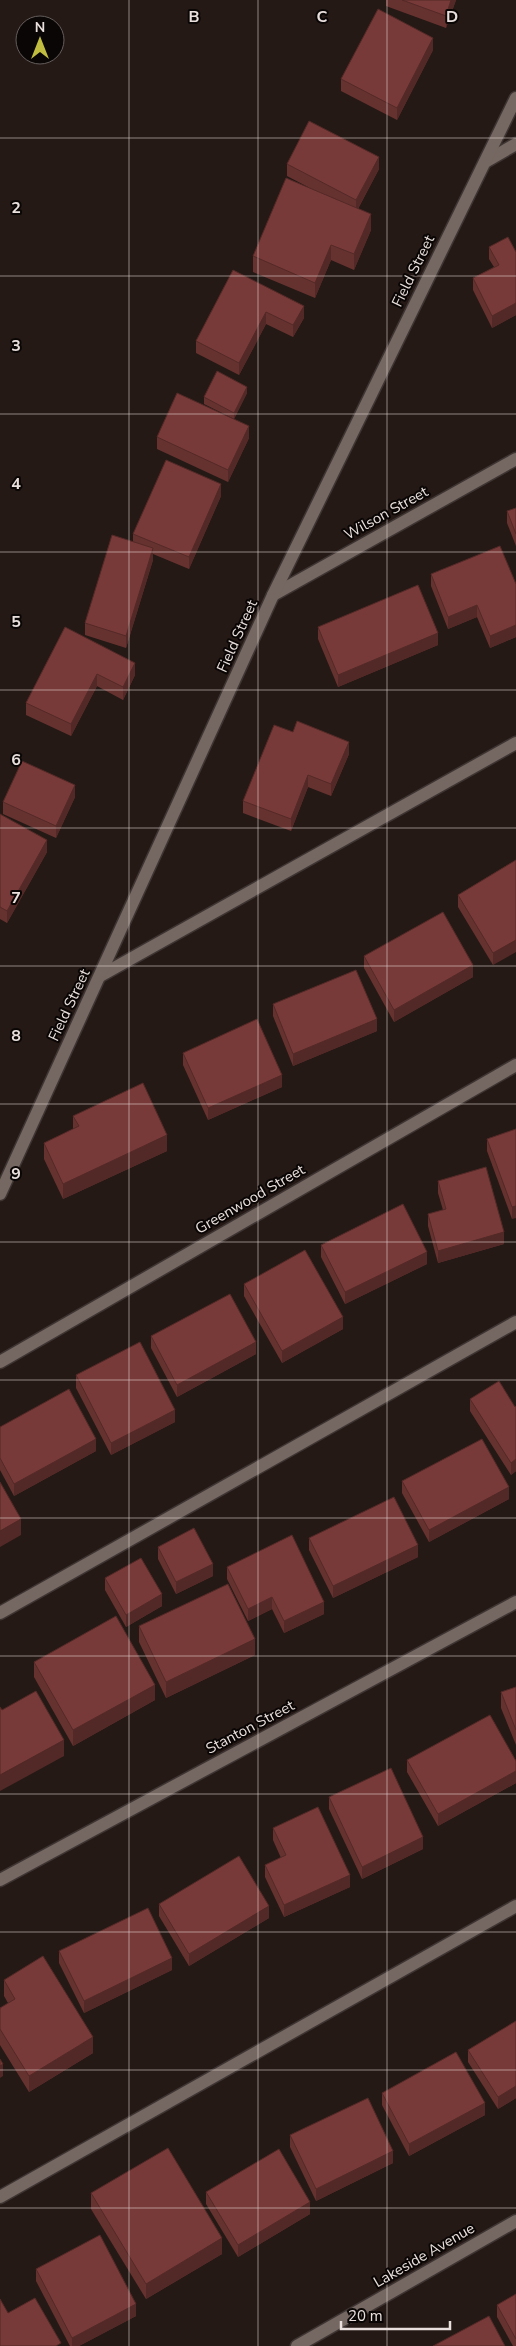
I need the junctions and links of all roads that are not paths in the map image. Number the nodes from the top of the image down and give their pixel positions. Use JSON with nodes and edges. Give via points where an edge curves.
{"nodes":[{"id":1,"x":516,"y":98,"type":"edge"},
{"id":2,"x":516,"y":144,"type":"edge"},
{"id":3,"x":485,"y":162,"type":"junction"},
{"id":4,"x":516,"y":460,"type":"edge"},
{"id":5,"x":273,"y":596,"type":"junction"},
{"id":6,"x":516,"y":743,"type":"edge"},
{"id":7,"x":100,"y":976,"type":"junction"},
{"id":8,"x":516,"y":1065,"type":"edge"},
{"id":9,"x":0,"y":1194,"type":"edge"},
{"id":10,"x":516,"y":1322,"type":"edge"},
{"id":11,"x":0,"y":1362,"type":"edge"},
{"id":12,"x":516,"y":1602,"type":"edge"},
{"id":13,"x":0,"y":1612,"type":"edge"},
{"id":14,"x":0,"y":1880,"type":"edge"},
{"id":15,"x":516,"y":1906,"type":"edge"},
{"id":16,"x":0,"y":2197,"type":"edge"},
{"id":17,"x":516,"y":2222,"type":"edge"},
{"id":18,"x":297,"y":2346,"type":"edge"}],
"edges":[{"from":1,"to":3,"type":"street","name":"Field Street"},
{"from":2,"to":3,"type":"street"},
{"from":3,"to":5,"type":"street","name":"Field Street"},
{"from":4,"to":5,"type":"street","name":"Wilson Street"},
{"from":5,"to":7,"type":"street","name":"Field Street"},
{"from":6,"to":7,"type":"street"},
{"from":7,"to":9,"type":"street","name":"Field Street"},
{"from":8,"to":11,"type":"street","name":"Greenwood Street"},
{"from":10,"to":13,"type":"street"},
{"from":12,"to":14,"type":"street","name":"Stanton Street"},
{"from":15,"to":16,"type":"street"},
{"from":17,"to":18,"type":"street","name":"Lakeside Avenue"}]}
